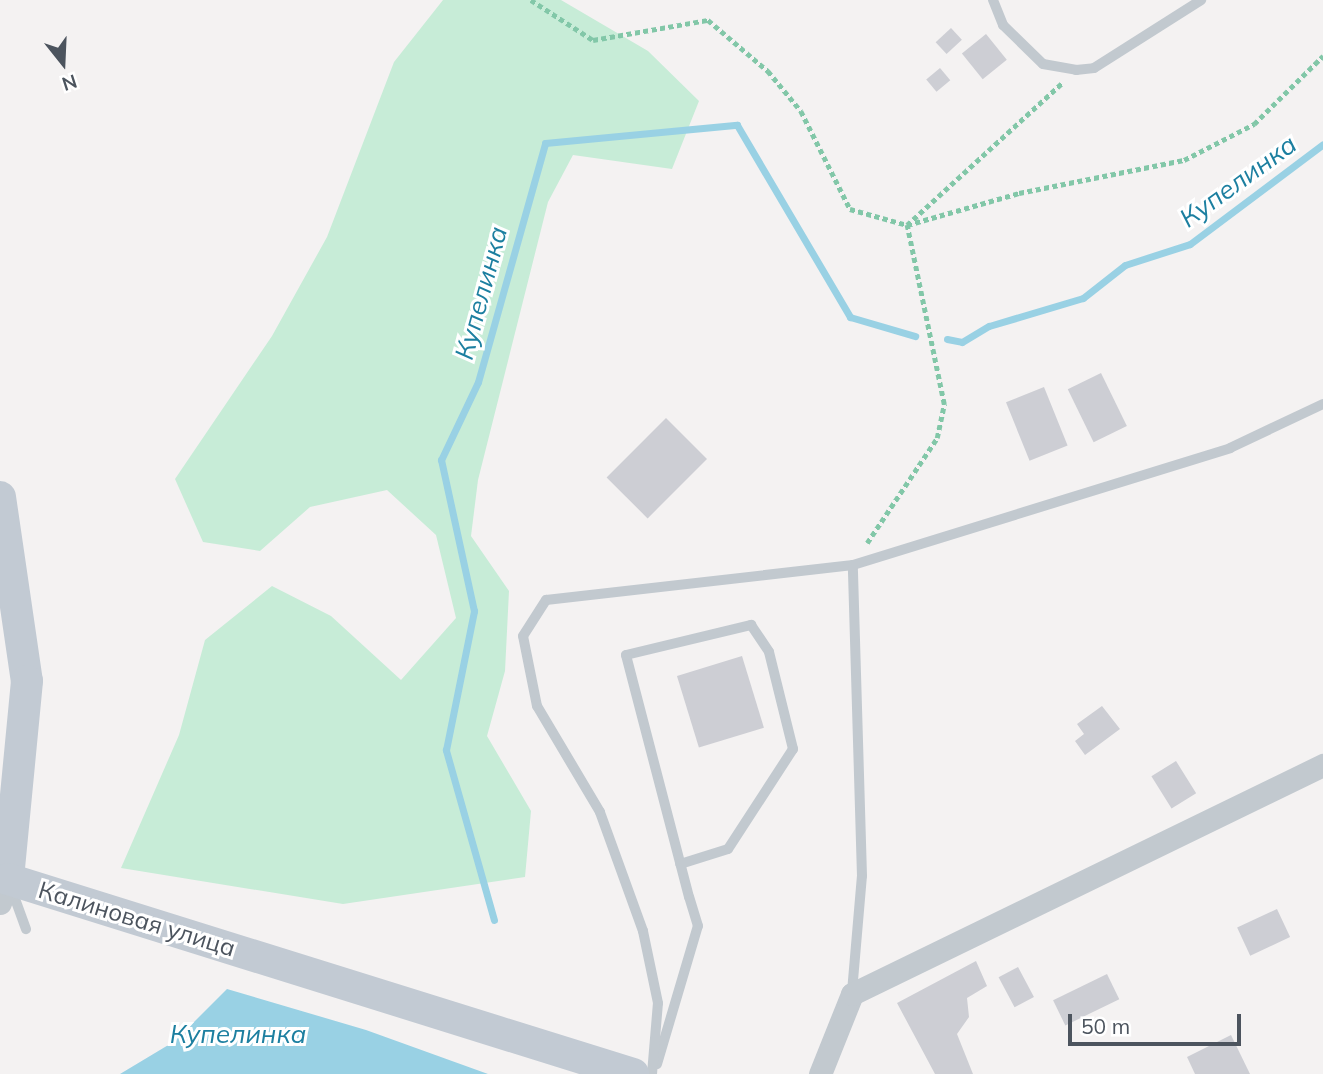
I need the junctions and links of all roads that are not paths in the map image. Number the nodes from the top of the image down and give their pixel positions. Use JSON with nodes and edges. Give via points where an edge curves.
{"nodes":[{"id":1,"x":993,"y":0,"type":"edge"},
{"id":2,"x":1200,"y":0,"type":"edge"},
{"id":3,"x":1323,"y":404,"type":"edge"},
{"id":4,"x":0,"y":497,"type":"edge"},
{"id":5,"x":853,"y":565,"type":"junction"},
{"id":6,"x":1323,"y":765,"type":"edge"},
{"id":7,"x":680,"y":864,"type":"junction"},
{"id":8,"x":4,"y":891,"type":"edge"},
{"id":9,"x":26,"y":929,"type":"dead end"},
{"id":10,"x":852,"y":994,"type":"junction"},
{"id":11,"x":639,"y":1074,"type":"edge"},
{"id":12,"x":820,"y":1074,"type":"edge"}],
"edges":[{"from":1,"to":2,"type":"lane","via":[[1003,25],[1043,64],[1076,70],[1094,68]]},
{"from":3,"to":5,"type":"lane","via":[[1230,447]]},
{"from":4,"to":8,"type":"street","name":"Калиновая улица","via":[[27,681]]},
{"from":5,"to":10,"type":"lane","via":[[862,876]]},
{"from":5,"to":11,"type":"lane","via":[[546,600],[523,636],[537,706],[600,812],[643,931],[658,1003]]},
{"from":6,"to":10,"type":"street"},
{"from":7,"to":7,"type":"lane","via":[[626,655],[751,625],[769,652],[793,749],[728,849]]},
{"from":7,"to":11,"type":"lane","via":[[698,926]]},
{"from":8,"to":9,"type":"lane"},
{"from":8,"to":11,"type":"street","name":"Калиновая улица"},
{"from":10,"to":12,"type":"street"}]}
